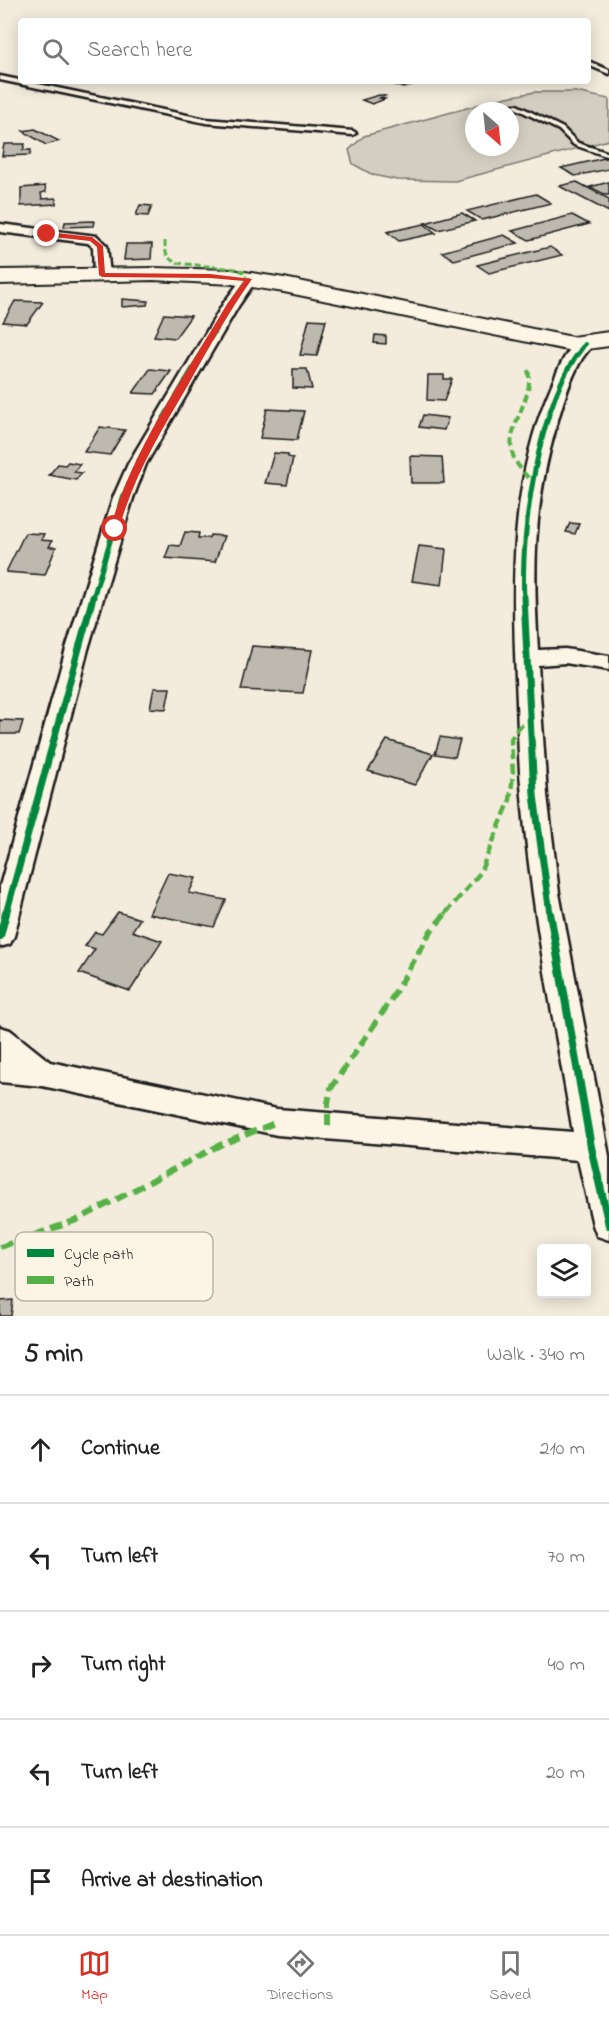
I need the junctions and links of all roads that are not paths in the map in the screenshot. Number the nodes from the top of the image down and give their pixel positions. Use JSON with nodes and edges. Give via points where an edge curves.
{"nodes":[{"id":1,"x":591,"y":64,"type":"edge"},
{"id":2,"x":609,"y":72,"type":"edge"},
{"id":3,"x":0,"y":78,"type":"edge"},
{"id":4,"x":18,"y":82,"type":"edge"},
{"id":5,"x":29,"y":84,"type":"edge"},
{"id":6,"x":519,"y":108,"type":"edge"},
{"id":7,"x":353,"y":133,"type":"dead end"},
{"id":8,"x":609,"y":155,"type":"edge"},
{"id":9,"x":0,"y":228,"type":"edge"},
{"id":10,"x":102,"y":275,"type":"junction"},
{"id":11,"x":0,"y":277,"type":"edge"},
{"id":12,"x":249,"y":279,"type":"junction"},
{"id":13,"x":597,"y":342,"type":"edge"},
{"id":14,"x":528,"y":658,"type":"junction"},
{"id":15,"x":609,"y":663,"type":"edge"},
{"id":16,"x":0,"y":936,"type":"edge"},
{"id":17,"x":0,"y":1039,"type":"edge"},
{"id":18,"x":0,"y":1069,"type":"edge"},
{"id":19,"x":42,"y":1073,"type":"junction"},
{"id":20,"x":591,"y":1147,"type":"junction"},
{"id":21,"x":609,"y":1224,"type":"edge"}],
"edges":[{"from":1,"to":2,"type":"lane"},
{"from":3,"to":4,"type":"lane"},
{"from":5,"to":7,"type":"lane","via":[[206,121]]},
{"from":6,"to":8,"type":"lane","via":[[552,123],[576,144]]},
{"from":9,"to":10,"type":"street","via":[[92,239],[100,246]]},
{"from":10,"to":11,"type":"street"},
{"from":10,"to":12,"type":"street"},
{"from":12,"to":13,"type":"street","via":[[559,341]]},
{"from":12,"to":16,"type":"street","via":[[138,464],[123,498],[77,649]]},
{"from":13,"to":14,"type":"street","via":[[572,360],[555,399],[535,466],[524,544]]},
{"from":14,"to":15,"type":"street","via":[[565,656]]},
{"from":14,"to":20,"type":"street","via":[[534,795],[546,893]]},
{"from":17,"to":19,"type":"street"},
{"from":18,"to":19,"type":"street"},
{"from":19,"to":20,"type":"street","via":[[277,1122]]},
{"from":20,"to":21,"type":"street"}]}
